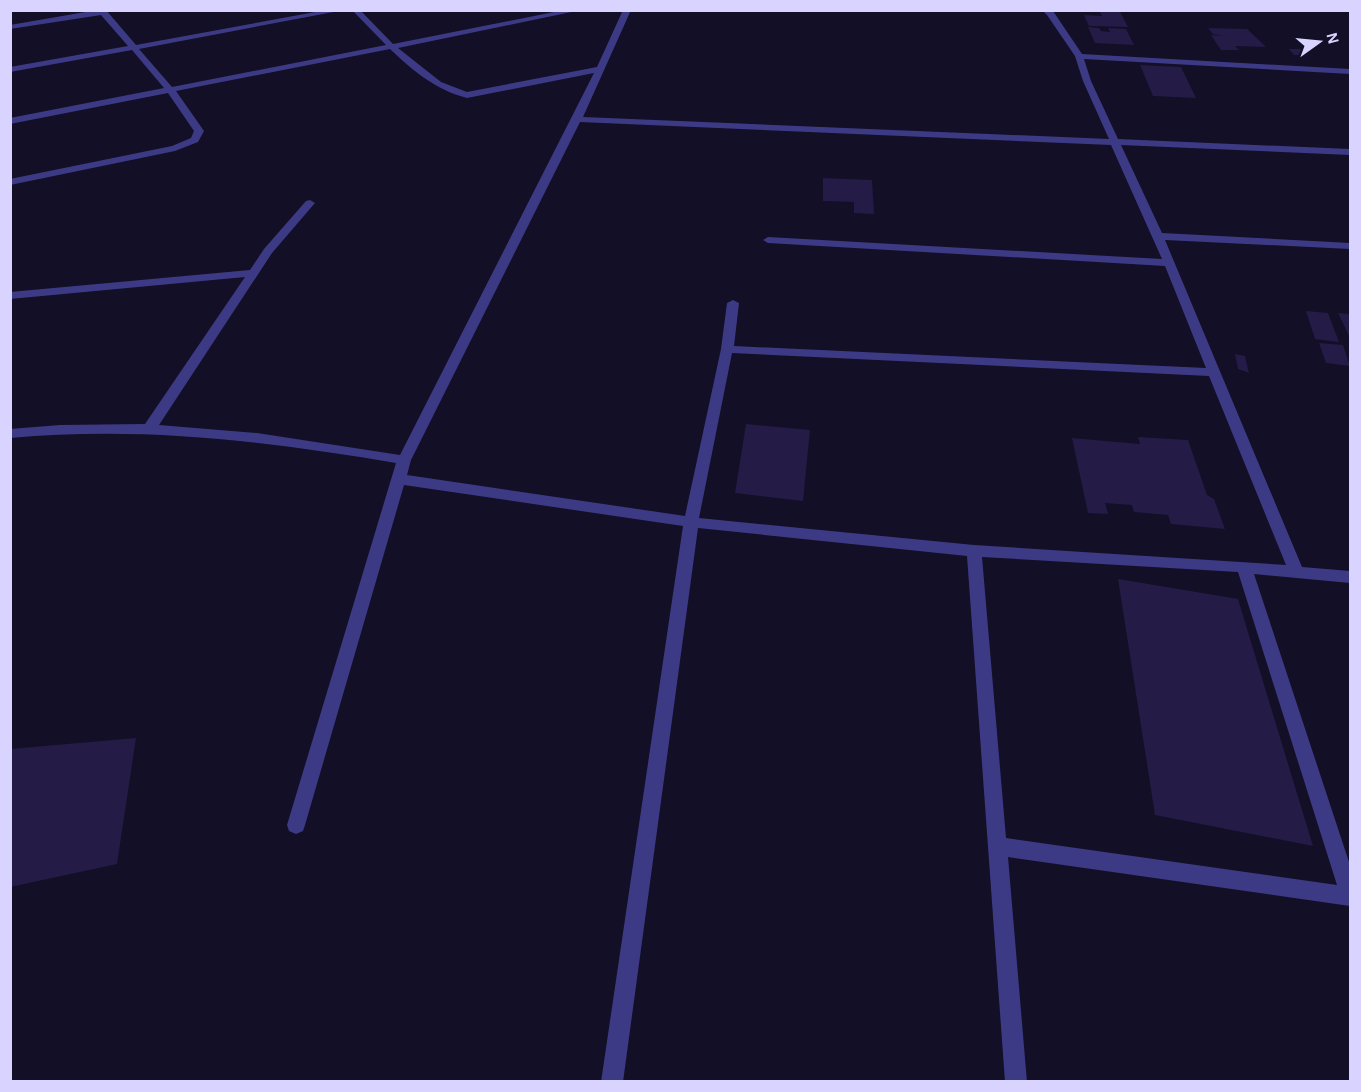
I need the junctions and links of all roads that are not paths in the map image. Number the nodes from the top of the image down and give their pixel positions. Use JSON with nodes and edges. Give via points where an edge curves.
{"nodes":[{"id":1,"x":341,"y":10,"type":"edge"},
{"id":2,"x":355,"y":10,"type":"edge"},
{"id":3,"x":578,"y":10,"type":"edge"},
{"id":4,"x":627,"y":10,"type":"edge"},
{"id":5,"x":1045,"y":10,"type":"edge"},
{"id":6,"x":101,"y":11,"type":"edge"},
{"id":7,"x":10,"y":27,"type":"edge"},
{"id":8,"x":393,"y":48,"type":"junction"},
{"id":9,"x":134,"y":49,"type":"junction"},
{"id":10,"x":1079,"y":56,"type":"junction"},
{"id":11,"x":600,"y":69,"type":"junction"},
{"id":12,"x":10,"y":70,"type":"edge"},
{"id":13,"x":1350,"y":71,"type":"edge"},
{"id":14,"x":172,"y":92,"type":"junction"},
{"id":15,"x":577,"y":119,"type":"junction"},
{"id":16,"x":10,"y":121,"type":"edge"},
{"id":17,"x":1114,"y":141,"type":"junction"},
{"id":18,"x":1350,"y":152,"type":"edge"},
{"id":19,"x":10,"y":182,"type":"edge"},
{"id":20,"x":310,"y":202,"type":"dead end"},
{"id":21,"x":1158,"y":236,"type":"junction"},
{"id":22,"x":768,"y":240,"type":"dead end"},
{"id":23,"x":1350,"y":246,"type":"edge"},
{"id":24,"x":1168,"y":263,"type":"junction"},
{"id":25,"x":253,"y":273,"type":"junction"},
{"id":26,"x":10,"y":296,"type":"edge"},
{"id":27,"x":733,"y":303,"type":"dead end"},
{"id":28,"x":727,"y":349,"type":"junction"},
{"id":29,"x":1213,"y":372,"type":"junction"},
{"id":30,"x":149,"y":429,"type":"junction"},
{"id":31,"x":10,"y":434,"type":"edge"},
{"id":32,"x":404,"y":460,"type":"junction"},
{"id":33,"x":399,"y":479,"type":"junction"},
{"id":34,"x":691,"y":522,"type":"junction"},
{"id":35,"x":974,"y":551,"type":"junction"},
{"id":36,"x":1244,"y":567,"type":"junction"},
{"id":37,"x":1297,"y":573,"type":"junction"},
{"id":38,"x":1350,"y":577,"type":"edge"},
{"id":39,"x":296,"y":825,"type":"dead end"},
{"id":40,"x":997,"y":846,"type":"junction"},
{"id":41,"x":1350,"y":894,"type":"edge"},
{"id":42,"x":612,"y":1082,"type":"edge"},
{"id":43,"x":1016,"y":1082,"type":"edge"}],
"edges":[{"from":1,"to":9,"type":"street"},
{"from":2,"to":8,"type":"street"},
{"from":3,"to":8,"type":"street"},
{"from":4,"to":11,"type":"street"},
{"from":5,"to":10,"type":"street"},
{"from":6,"to":7,"type":"street"},
{"from":6,"to":9,"type":"street"},
{"from":8,"to":11,"type":"street","via":[[455,94],[467,95]]},
{"from":8,"to":14,"type":"street"},
{"from":9,"to":12,"type":"street"},
{"from":9,"to":14,"type":"street"},
{"from":10,"to":13,"type":"street"},
{"from":10,"to":17,"type":"street"},
{"from":11,"to":15,"type":"street"},
{"from":14,"to":16,"type":"street"},
{"from":14,"to":19,"type":"street","via":[[199,131],[195,140],[176,148]]},
{"from":15,"to":17,"type":"street"},
{"from":15,"to":32,"type":"street"},
{"from":17,"to":18,"type":"street"},
{"from":17,"to":21,"type":"street"},
{"from":20,"to":25,"type":"street"},
{"from":21,"to":23,"type":"street"},
{"from":21,"to":24,"type":"street"},
{"from":22,"to":24,"type":"street"},
{"from":24,"to":29,"type":"street"},
{"from":25,"to":26,"type":"street"},
{"from":25,"to":30,"type":"street"},
{"from":27,"to":28,"type":"street"},
{"from":28,"to":29,"type":"street"},
{"from":28,"to":34,"type":"street"},
{"from":29,"to":37,"type":"street"},
{"from":30,"to":31,"type":"street"},
{"from":30,"to":32,"type":"street","via":[[279,439]]},
{"from":32,"to":33,"type":"street"},
{"from":33,"to":34,"type":"street"},
{"from":33,"to":39,"type":"street"},
{"from":34,"to":35,"type":"street"},
{"from":34,"to":42,"type":"street"},
{"from":35,"to":36,"type":"street"},
{"from":35,"to":40,"type":"street"},
{"from":36,"to":37,"type":"street"},
{"from":36,"to":41,"type":"street"},
{"from":37,"to":38,"type":"street"},
{"from":40,"to":41,"type":"street"},
{"from":40,"to":43,"type":"street"}]}
